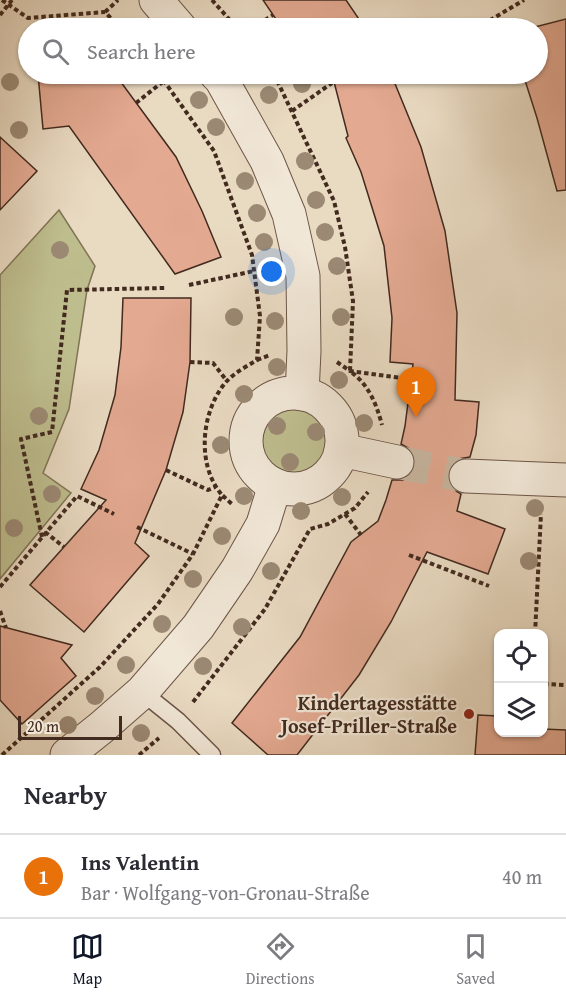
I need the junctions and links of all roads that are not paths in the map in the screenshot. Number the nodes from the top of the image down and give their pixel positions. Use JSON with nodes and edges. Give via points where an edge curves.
{"nodes":[{"id":1,"x":156,"y":0,"type":"edge"},
{"id":2,"x":171,"y":18,"type":"edge"},
{"id":3,"x":224,"y":84,"type":"edge"},
{"id":4,"x":302,"y":394,"type":"junction"},
{"id":5,"x":341,"y":450,"type":"junction"},
{"id":6,"x":389,"y":461,"type":"tunnel mouth"},
{"id":7,"x":466,"y":476,"type":"tunnel mouth"},
{"id":8,"x":555,"y":480,"type":"edge"},
{"id":9,"x":275,"y":485,"type":"junction"},
{"id":10,"x":142,"y":692,"type":"junction"},
{"id":11,"x":67,"y":755,"type":"edge"},
{"id":12,"x":212,"y":755,"type":"edge"}],
"edges":[{"from":1,"to":2,"type":"street"},
{"from":3,"to":4,"type":"street","via":[[267,161],[289,214],[303,276]]},
{"from":4,"to":5,"type":"street","via":[[328,408],[337,421]]},
{"from":4,"to":9,"type":"street","via":[[288,393],[269,400],[254,414],[248,427],[248,455],[254,467]]},
{"from":5,"to":6,"type":"street"},
{"from":5,"to":9,"type":"street","via":[[336,464],[316,483],[302,488]]},
{"from":7,"to":8,"type":"street"},
{"from":9,"to":10,"type":"street","via":[[263,524],[237,570],[198,627]]},
{"from":10,"to":11,"type":"street"},
{"from":10,"to":12,"type":"lane"}]}
